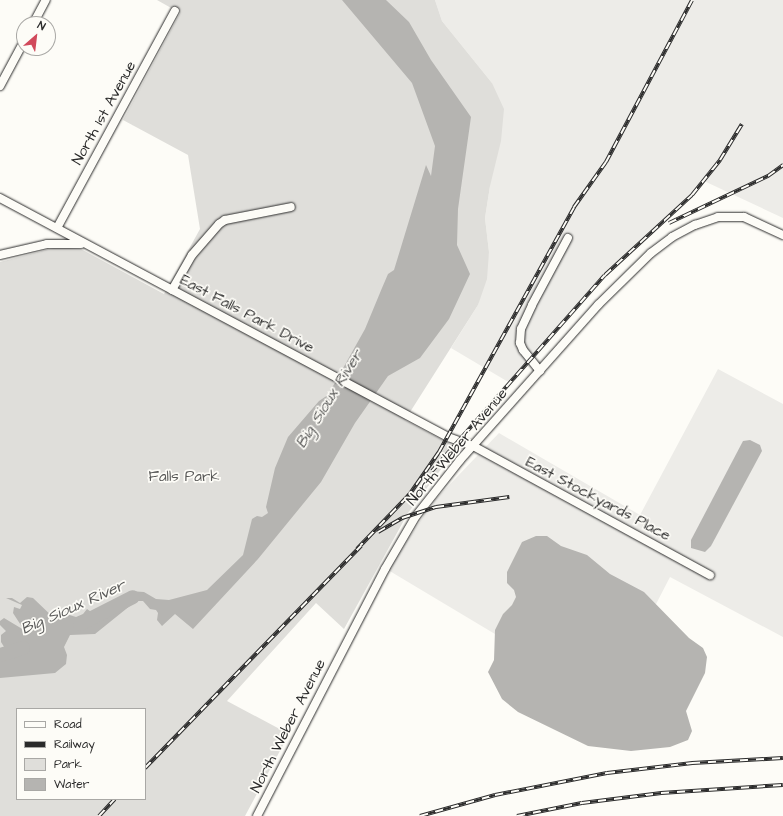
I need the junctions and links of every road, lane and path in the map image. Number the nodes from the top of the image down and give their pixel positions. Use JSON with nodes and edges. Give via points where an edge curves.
{"nodes":[{"id":1,"x":46,"y":0,"type":"edge"},
{"id":2,"x":175,"y":12,"type":"dead end"},
{"id":3,"x":37,"y":16,"type":"edge"},
{"id":4,"x":16,"y":56,"type":"edge"},
{"id":5,"x":0,"y":86,"type":"edge"},
{"id":6,"x":0,"y":198,"type":"edge"},
{"id":7,"x":291,"y":207,"type":"dead end"},
{"id":8,"x":57,"y":228,"type":"junction"},
{"id":9,"x":783,"y":234,"type":"edge"},
{"id":10,"x":568,"y":238,"type":"dead end"},
{"id":11,"x":88,"y":245,"type":"junction"},
{"id":12,"x":0,"y":255,"type":"edge"},
{"id":13,"x":172,"y":290,"type":"junction"},
{"id":14,"x":540,"y":371,"type":"junction"},
{"id":15,"x":473,"y":446,"type":"junction"},
{"id":16,"x":710,"y":575,"type":"dead end"},
{"id":17,"x":257,"y":816,"type":"edge"}],
"edges":[{"from":1,"to":3,"type":"street"},
{"from":2,"to":8,"type":"street","name":"North 1st Avenue"},
{"from":4,"to":5,"type":"street"},
{"from":6,"to":8,"type":"street"},
{"from":7,"to":13,"type":"street","via":[[225,220],[219,224],[192,255]]},
{"from":8,"to":11,"type":"street"},
{"from":9,"to":14,"type":"street","name":"North Weber Avenue","via":[[744,217],[718,217],[672,237],[615,287]]},
{"from":10,"to":14,"type":"street","via":[[521,329],[520,343],[523,350]]},
{"from":11,"to":12,"type":"street","name":"East Falls Park Drive","via":[[65,242],[47,244]]},
{"from":11,"to":13,"type":"street","name":"East Falls Park Drive"},
{"from":13,"to":15,"type":"street","name":"East Falls Park Drive","via":[[453,439]]},
{"from":14,"to":15,"type":"street","name":"North Weber Avenue"},
{"from":15,"to":16,"type":"street","name":"East Stockyards Place"},
{"from":15,"to":17,"type":"street","name":"North Weber Avenue","via":[[424,504],[397,548]]}]}
